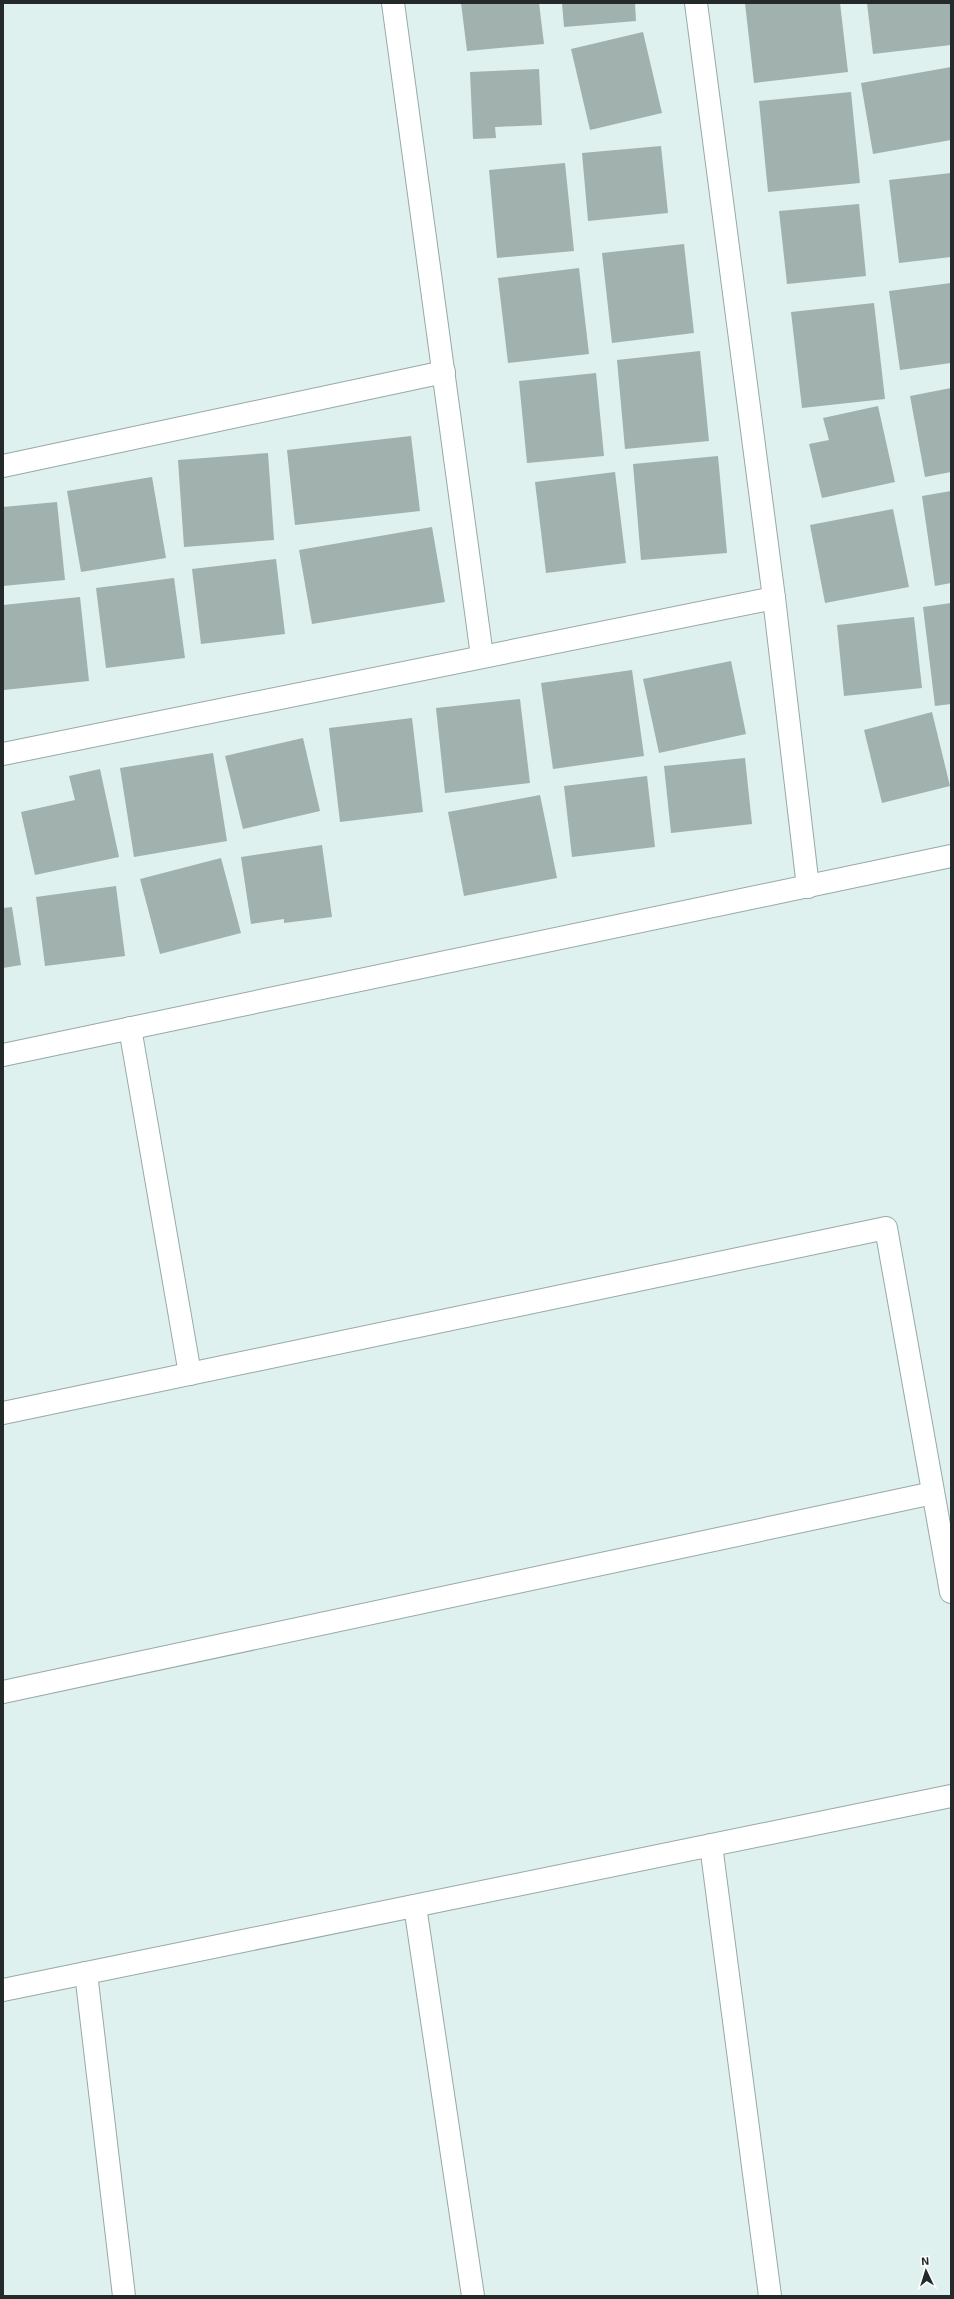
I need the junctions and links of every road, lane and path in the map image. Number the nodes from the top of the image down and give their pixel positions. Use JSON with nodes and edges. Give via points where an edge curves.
{"nodes":[{"id":1,"x":393,"y":3,"type":"edge"},
{"id":2,"x":696,"y":3,"type":"edge"},
{"id":3,"x":444,"y":372,"type":"junction"},
{"id":4,"x":3,"y":466,"type":"edge"},
{"id":5,"x":774,"y":598,"type":"junction"},
{"id":6,"x":482,"y":656,"type":"junction"},
{"id":7,"x":3,"y":754,"type":"edge"},
{"id":8,"x":951,"y":856,"type":"edge"},
{"id":9,"x":808,"y":887,"type":"junction"},
{"id":10,"x":130,"y":1028,"type":"junction"},
{"id":11,"x":3,"y":1055,"type":"edge"},
{"id":12,"x":190,"y":1374,"type":"junction"},
{"id":13,"x":3,"y":1413,"type":"edge"},
{"id":14,"x":933,"y":1493,"type":"junction"},
{"id":15,"x":951,"y":1592,"type":"edge"},
{"id":16,"x":3,"y":1692,"type":"edge"},
{"id":17,"x":951,"y":1796,"type":"edge"},
{"id":18,"x":711,"y":1845,"type":"junction"},
{"id":19,"x":415,"y":1906,"type":"junction"},
{"id":20,"x":86,"y":1973,"type":"junction"},
{"id":21,"x":3,"y":1990,"type":"edge"},
{"id":22,"x":124,"y":2296,"type":"edge"},
{"id":23,"x":473,"y":2296,"type":"edge"},
{"id":24,"x":770,"y":2296,"type":"edge"}],
"edges":[{"from":1,"to":3,"type":"street"},
{"from":2,"to":5,"type":"street"},
{"from":3,"to":4,"type":"street"},
{"from":3,"to":6,"type":"street"},
{"from":5,"to":6,"type":"street"},
{"from":5,"to":9,"type":"street"},
{"from":6,"to":7,"type":"street"},
{"from":8,"to":9,"type":"street"},
{"from":9,"to":10,"type":"street"},
{"from":10,"to":11,"type":"street"},
{"from":10,"to":12,"type":"street"},
{"from":12,"to":13,"type":"street"},
{"from":12,"to":14,"type":"street","via":[[886,1228]]},
{"from":14,"to":15,"type":"street"},
{"from":14,"to":16,"type":"street"},
{"from":17,"to":18,"type":"street"},
{"from":18,"to":19,"type":"street"},
{"from":18,"to":24,"type":"street"},
{"from":19,"to":20,"type":"street"},
{"from":19,"to":23,"type":"street"},
{"from":20,"to":21,"type":"street"},
{"from":20,"to":22,"type":"street"}]}
